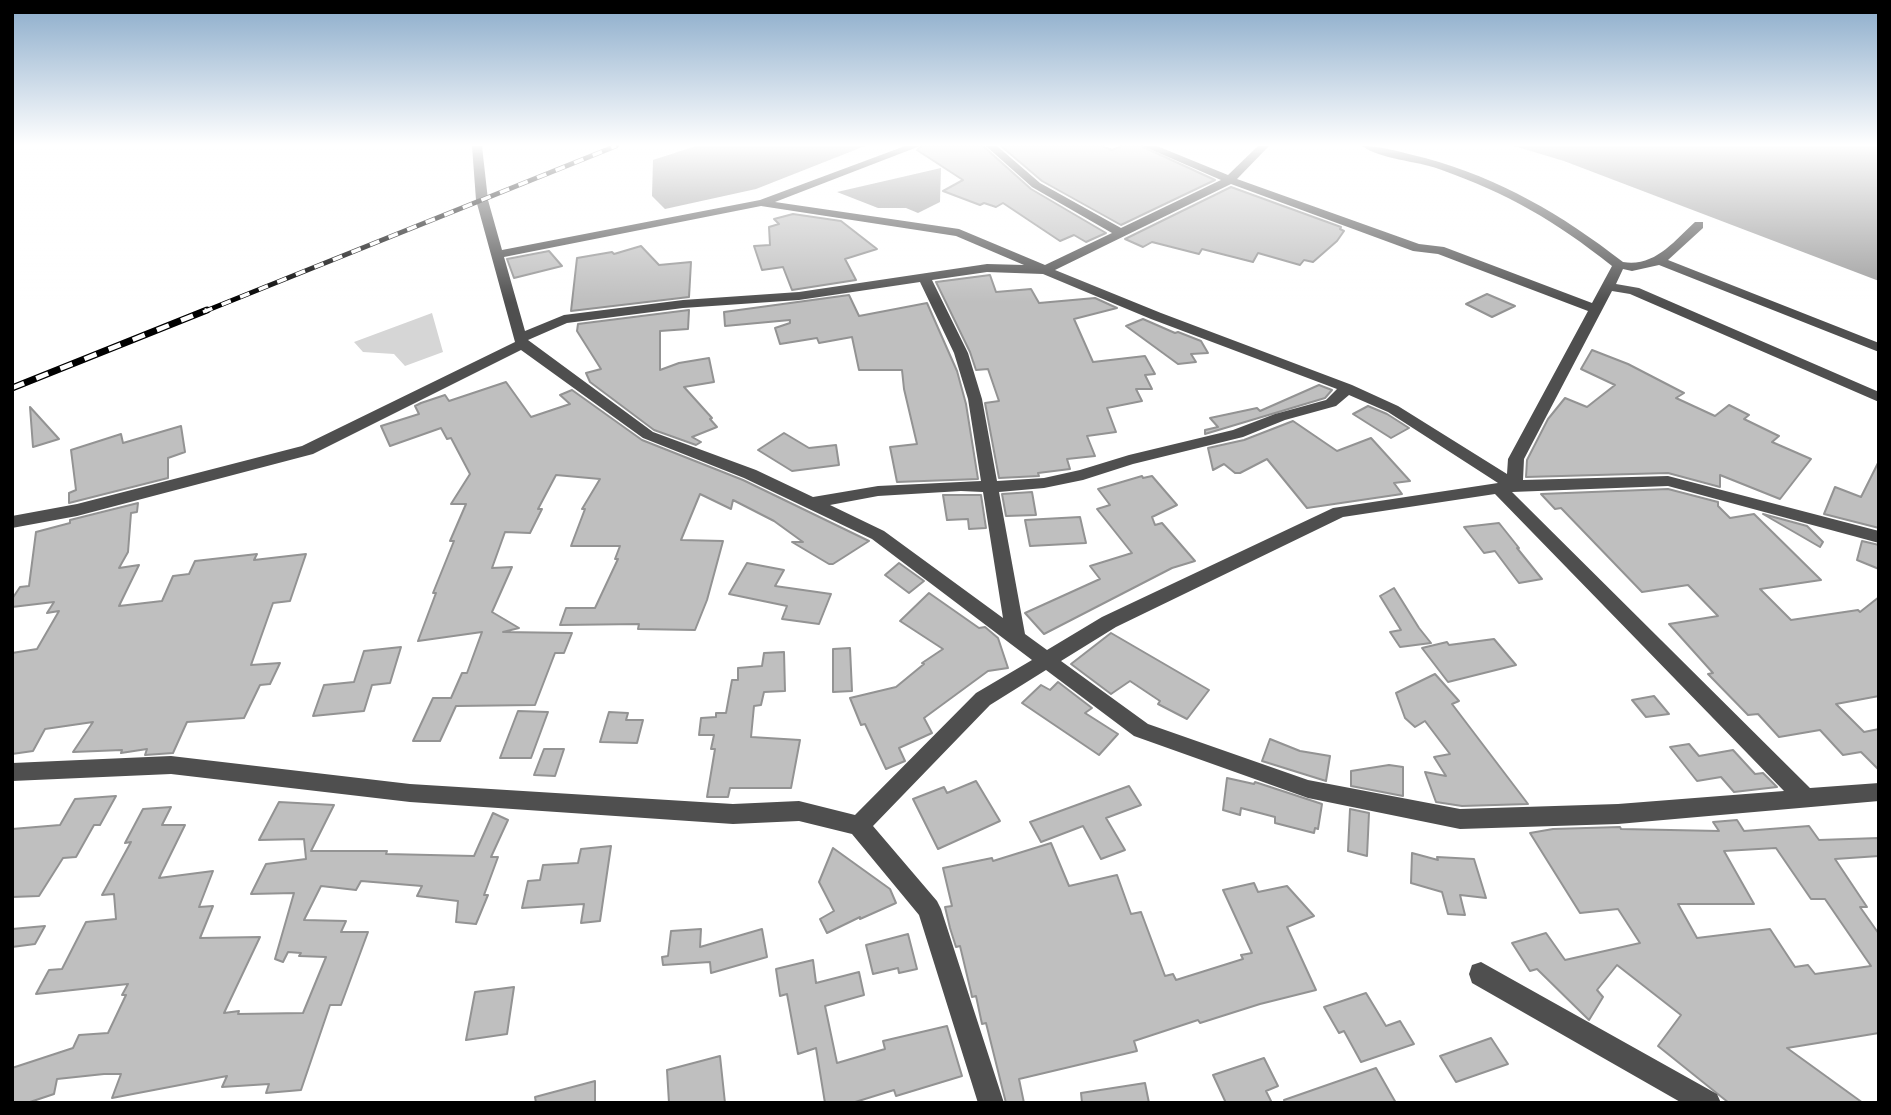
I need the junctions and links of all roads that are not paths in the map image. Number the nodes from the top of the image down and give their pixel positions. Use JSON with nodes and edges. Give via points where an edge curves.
{"nodes":[{"id":1,"x":482,"y":198,"type":"edge"},
{"id":2,"x":774,"y":198,"type":"edge"},
{"id":3,"x":1059,"y":198,"type":"edge"},
{"id":4,"x":1194,"y":198,"type":"edge"},
{"id":5,"x":1280,"y":198,"type":"edge"},
{"id":6,"x":1520,"y":198,"type":"edge"},
{"id":7,"x":761,"y":203,"type":"junction"},
{"id":8,"x":1699,"y":225,"type":"dead end"},
{"id":9,"x":1122,"y":234,"type":"junction"},
{"id":10,"x":498,"y":255,"type":"junction"},
{"id":11,"x":1660,"y":261,"type":"junction"},
{"id":12,"x":1619,"y":265,"type":"junction"},
{"id":13,"x":1045,"y":270,"type":"junction"},
{"id":14,"x":925,"y":278,"type":"junction"},
{"id":15,"x":1608,"y":286,"type":"junction"},
{"id":16,"x":1596,"y":309,"type":"junction"},
{"id":17,"x":522,"y":341,"type":"junction"},
{"id":18,"x":1879,"y":348,"type":"edge"},
{"id":19,"x":1348,"y":388,"type":"junction"},
{"id":20,"x":1879,"y":398,"type":"edge"},
{"id":21,"x":990,"y":487,"type":"junction"},
{"id":22,"x":1506,"y":487,"type":"junction"},
{"id":23,"x":811,"y":503,"type":"junction"},
{"id":24,"x":12,"y":522,"type":"edge"},
{"id":25,"x":1879,"y":537,"type":"edge"},
{"id":26,"x":1016,"y":637,"type":"junction"},
{"id":27,"x":1045,"y":661,"type":"junction"},
{"id":28,"x":12,"y":772,"type":"edge"},
{"id":29,"x":1879,"y":792,"type":"edge"},
{"id":30,"x":1805,"y":799,"type":"junction"},
{"id":31,"x":859,"y":826,"type":"junction"},
{"id":32,"x":1481,"y":974,"type":"dead end"},
{"id":33,"x":991,"y":1103,"type":"edge"},
{"id":34,"x":1708,"y":1103,"type":"edge"}],
"edges":[{"from":1,"to":10,"type":"street"},
{"from":2,"to":7,"type":"street"},
{"from":3,"to":9,"type":"street"},
{"from":4,"to":9,"type":"street"},
{"from":5,"to":16,"type":"street","via":[[1417,248],[1440,250]]},
{"from":6,"to":12,"type":"street","via":[[1570,227]]},
{"from":7,"to":10,"type":"street"},
{"from":7,"to":13,"type":"street","via":[[959,233]]},
{"from":8,"to":11,"type":"street"},
{"from":9,"to":13,"type":"street"},
{"from":10,"to":17,"type":"street"},
{"from":11,"to":12,"type":"street"},
{"from":11,"to":18,"type":"street"},
{"from":12,"to":15,"type":"street"},
{"from":13,"to":14,"type":"street","via":[[986,268]]},
{"from":13,"to":19,"type":"street"},
{"from":14,"to":17,"type":"street","via":[[799,296],[564,319]]},
{"from":14,"to":21,"type":"street","via":[[961,352],[975,399]]},
{"from":15,"to":16,"type":"street"},
{"from":15,"to":20,"type":"street","via":[[1634,291]]},
{"from":16,"to":22,"type":"street","via":[[1516,459]]},
{"from":17,"to":23,"type":"street","via":[[648,435]]},
{"from":17,"to":24,"type":"street","via":[[307,450],[77,510]]},
{"from":19,"to":21,"type":"street","via":[[1331,404],[1238,434],[1083,475]]},
{"from":19,"to":22,"type":"street","via":[[1394,410]]},
{"from":21,"to":23,"type":"street","via":[[878,491]]},
{"from":21,"to":26,"type":"street"},
{"from":22,"to":25,"type":"street","via":[[1668,481]]},
{"from":22,"to":27,"type":"street","via":[[1339,512],[1110,622]]},
{"from":22,"to":30,"type":"street"},
{"from":23,"to":26,"type":"street","via":[[878,535]]},
{"from":26,"to":27,"type":"street"},
{"from":27,"to":30,"type":"street","via":[[1141,730],[1307,789],[1460,819],[1618,814]]},
{"from":27,"to":31,"type":"street","via":[[983,699]]},
{"from":28,"to":31,"type":"street","via":[[171,765],[410,793],[733,814],[799,811]]},
{"from":29,"to":30,"type":"street"},
{"from":31,"to":33,"type":"street","via":[[929,909]]},
{"from":32,"to":34,"type":"street"}]}
